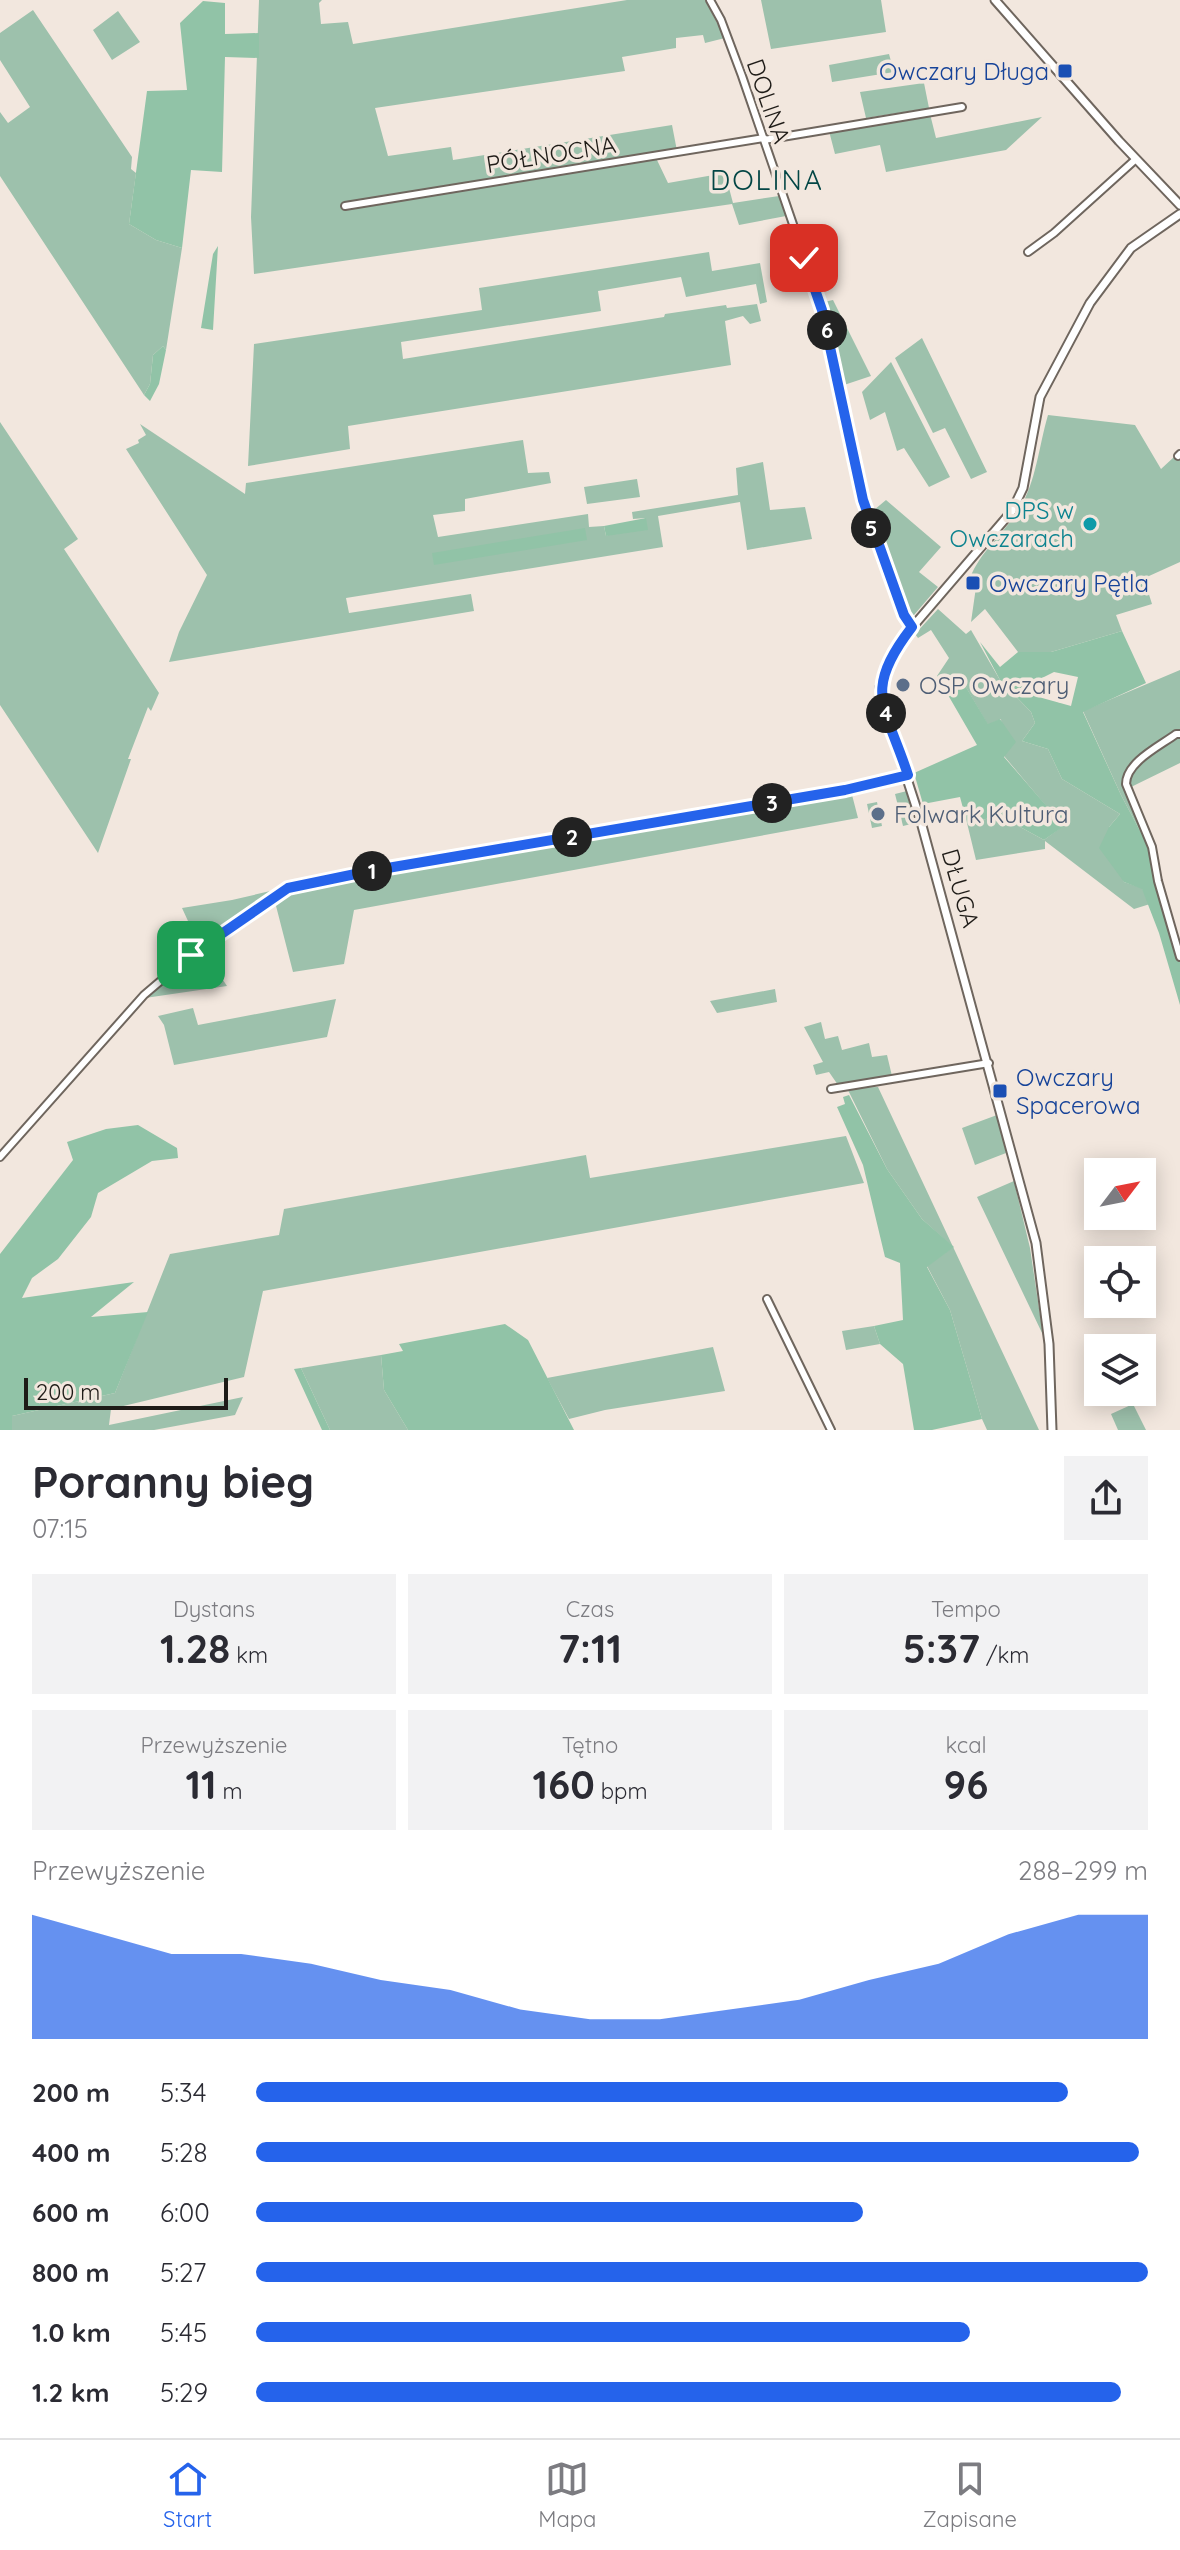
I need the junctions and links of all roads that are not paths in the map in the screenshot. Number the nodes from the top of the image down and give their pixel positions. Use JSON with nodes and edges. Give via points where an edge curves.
{"nodes":[{"id":1,"x":710,"y":0,"type":"edge"},
{"id":2,"x":995,"y":0,"type":"edge"},
{"id":3,"x":962,"y":107,"type":"dead end"},
{"id":4,"x":764,"y":139,"type":"junction"},
{"id":5,"x":1136,"y":159,"type":"junction"},
{"id":6,"x":1180,"y":205,"type":"edge"},
{"id":7,"x":345,"y":206,"type":"dead end"},
{"id":8,"x":1180,"y":214,"type":"edge"},
{"id":9,"x":1028,"y":252,"type":"dead end"},
{"id":10,"x":912,"y":627,"type":"junction"},
{"id":11,"x":1180,"y":734,"type":"edge"},
{"id":12,"x":908,"y":775,"type":"junction"},
{"id":13,"x":1180,"y":957,"type":"edge"},
{"id":14,"x":989,"y":1063,"type":"junction"},
{"id":15,"x":831,"y":1089,"type":"dead end"},
{"id":16,"x":0,"y":1157,"type":"edge"},
{"id":17,"x":767,"y":1299,"type":"dead end"},
{"id":18,"x":831,"y":1430,"type":"edge"},
{"id":19,"x":1052,"y":1430,"type":"edge"}],
"edges":[{"from":1,"to":4,"type":"street","name":"DOLINA"},
{"from":2,"to":5,"type":"street"},
{"from":3,"to":4,"type":"street","name":"PÓŁNOCNA"},
{"from":4,"to":7,"type":"street","name":"PÓŁNOCNA"},
{"from":4,"to":10,"type":"street","name":"DOLINA","via":[[822,310],[867,513]]},
{"from":5,"to":6,"type":"street"},
{"from":5,"to":9,"type":"street"},
{"from":8,"to":10,"type":"street","name":"DŁUGA","via":[[1131,248],[1090,303],[1040,397],[1023,488],[1012,511]]},
{"from":10,"to":12,"type":"street","name":"DŁUGA","via":[[893,653],[880,687]]},
{"from":11,"to":13,"type":"street","via":[[1135,764],[1125,778],[1152,847]]},
{"from":12,"to":14,"type":"street","name":"DŁUGA"},
{"from":12,"to":16,"type":"street","via":[[288,888],[191,955],[144,995]]},
{"from":14,"to":15,"type":"street"},
{"from":14,"to":19,"type":"street","name":"DŁUGA","via":[[1036,1243],[1048,1331]]},
{"from":17,"to":18,"type":"street"}]}
